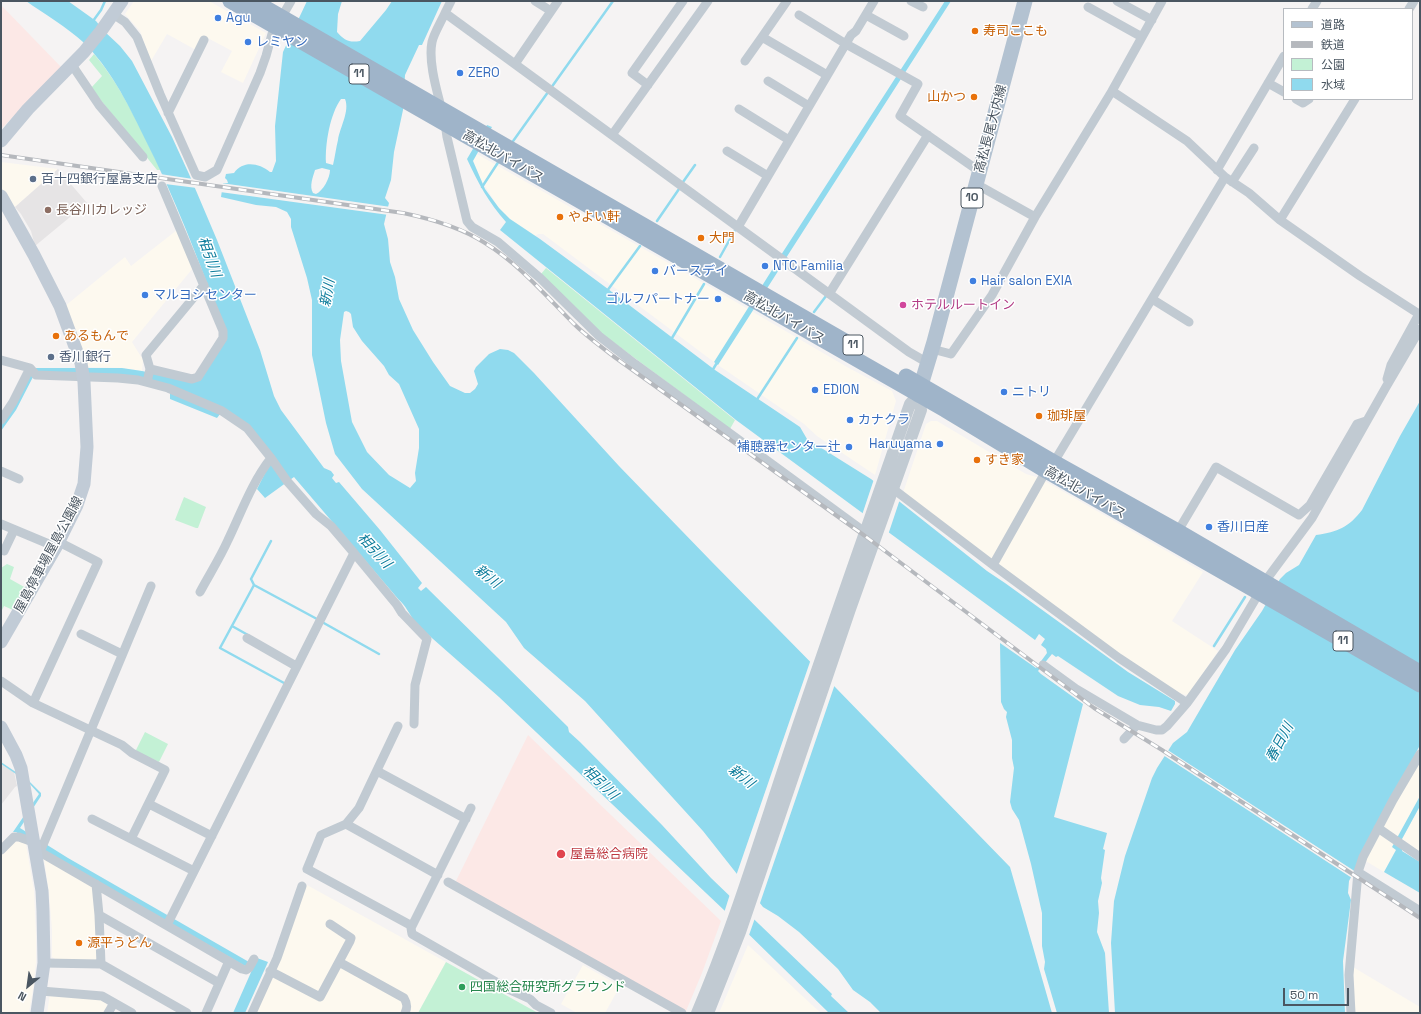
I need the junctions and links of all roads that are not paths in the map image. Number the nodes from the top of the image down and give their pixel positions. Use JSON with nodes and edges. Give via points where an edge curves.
{"nodes":[{"id":1,"x":122,"y":1,"type":"edge"},
{"id":2,"x":230,"y":1,"type":"edge"},
{"id":3,"x":254,"y":1,"type":"edge"},
{"id":4,"x":291,"y":1,"type":"edge"},
{"id":5,"x":451,"y":1,"type":"edge"},
{"id":6,"x":535,"y":1,"type":"edge"},
{"id":7,"x":558,"y":1,"type":"edge"},
{"id":8,"x":683,"y":1,"type":"edge"},
{"id":9,"x":707,"y":1,"type":"edge"},
{"id":10,"x":787,"y":1,"type":"edge"},
{"id":11,"x":874,"y":1,"type":"edge"},
{"id":12,"x":911,"y":1,"type":"edge"},
{"id":13,"x":1024,"y":1,"type":"edge"},
{"id":14,"x":1117,"y":1,"type":"edge"},
{"id":15,"x":1162,"y":1,"type":"edge"},
{"id":16,"x":923,"y":7,"type":"dead end"},
{"id":17,"x":1088,"y":7,"type":"dead end"},
{"id":18,"x":551,"y":11,"type":"junction"},
{"id":19,"x":445,"y":13,"type":"junction"},
{"id":20,"x":799,"y":15,"type":"dead end"},
{"id":21,"x":866,"y":15,"type":"junction"},
{"id":22,"x":112,"y":16,"type":"junction"},
{"id":23,"x":1152,"y":20,"type":"junction"},
{"id":24,"x":280,"y":23,"type":"junction"},
{"id":25,"x":904,"y":36,"type":"dead end"},
{"id":26,"x":762,"y":37,"type":"junction"},
{"id":27,"x":1142,"y":37,"type":"junction"},
{"id":28,"x":204,"y":40,"type":"dead end"},
{"id":29,"x":846,"y":44,"type":"junction"},
{"id":30,"x":1283,"y":58,"type":"edge"},
{"id":31,"x":745,"y":61,"type":"dead end"},
{"id":32,"x":514,"y":64,"type":"junction"},
{"id":33,"x":72,"y":65,"type":"junction"},
{"id":34,"x":827,"y":75,"type":"junction"},
{"id":35,"x":768,"y":81,"type":"dead end"},
{"id":36,"x":1268,"y":83,"type":"junction"},
{"id":37,"x":648,"y":85,"type":"junction"},
{"id":38,"x":1283,"y":91,"type":"edge"},
{"id":39,"x":1112,"y":92,"type":"junction"},
{"id":40,"x":1298,"y":100,"type":"edge"},
{"id":41,"x":1308,"y":100,"type":"edge"},
{"id":42,"x":1354,"y":100,"type":"edge"},
{"id":43,"x":810,"y":106,"type":"junction"},
{"id":44,"x":740,"y":109,"type":"dead end"},
{"id":45,"x":168,"y":113,"type":"junction"},
{"id":46,"x":440,"y":114,"type":"junction"},
{"id":47,"x":612,"y":135,"type":"junction"},
{"id":48,"x":928,"y":135,"type":"junction"},
{"id":49,"x":2,"y":139,"type":"edge"},
{"id":50,"x":789,"y":140,"type":"junction"},
{"id":51,"x":1254,"y":148,"type":"dead end"},
{"id":52,"x":727,"y":151,"type":"dead end"},
{"id":53,"x":143,"y":157,"type":"dead end"},
{"id":54,"x":1217,"y":170,"type":"junction"},
{"id":55,"x":768,"y":176,"type":"junction"},
{"id":56,"x":978,"y":177,"type":"junction"},
{"id":57,"x":1229,"y":180,"type":"junction"},
{"id":58,"x":162,"y":186,"type":"dead end"},
{"id":59,"x":1,"y":196,"type":"edge"},
{"id":60,"x":1035,"y":217,"type":"junction"},
{"id":61,"x":1280,"y":220,"type":"junction"},
{"id":62,"x":738,"y":227,"type":"junction"},
{"id":63,"x":204,"y":285,"type":"junction"},
{"id":64,"x":829,"y":294,"type":"junction"},
{"id":65,"x":1152,"y":299,"type":"junction"},
{"id":66,"x":1420,"y":313,"type":"edge"},
{"id":67,"x":1189,"y":322,"type":"dead end"},
{"id":68,"x":1420,"y":329,"type":"edge"},
{"id":69,"x":930,"y":356,"type":"junction"},
{"id":70,"x":1,"y":360,"type":"edge"},
{"id":71,"x":30,"y":368,"type":"junction"},
{"id":72,"x":150,"y":370,"type":"junction"},
{"id":73,"x":83,"y":376,"type":"junction"},
{"id":74,"x":147,"y":382,"type":"junction"},
{"id":75,"x":1386,"y":387,"type":"junction"},
{"id":76,"x":920,"y":390,"type":"junction"},
{"id":77,"x":2,"y":418,"type":"edge"},
{"id":78,"x":1366,"y":421,"type":"junction"},
{"id":79,"x":273,"y":460,"type":"junction"},
{"id":80,"x":1050,"y":466,"type":"junction"},
{"id":81,"x":1,"y":471,"type":"edge"},
{"id":82,"x":19,"y":479,"type":"dead end"},
{"id":83,"x":888,"y":487,"type":"junction"},
{"id":84,"x":1,"y":524,"type":"edge"},
{"id":85,"x":14,"y":530,"type":"junction"},
{"id":86,"x":872,"y":531,"type":"junction"},
{"id":87,"x":1178,"y":531,"type":"junction"},
{"id":88,"x":57,"y":544,"type":"junction"},
{"id":89,"x":4,"y":551,"type":"dead end"},
{"id":90,"x":1200,"y":551,"type":"junction"},
{"id":91,"x":354,"y":553,"type":"junction"},
{"id":92,"x":993,"y":564,"type":"junction"},
{"id":93,"x":152,"y":586,"type":"dead end"},
{"id":94,"x":1266,"y":589,"type":"junction"},
{"id":95,"x":200,"y":592,"type":"dead end"},
{"id":96,"x":80,"y":634,"type":"dead end"},
{"id":97,"x":247,"y":638,"type":"dead end"},
{"id":98,"x":1,"y":642,"type":"edge"},
{"id":99,"x":122,"y":654,"type":"junction"},
{"id":100,"x":1043,"y":665,"type":"dead end"},
{"id":101,"x":296,"y":666,"type":"junction"},
{"id":102,"x":1420,"y":672,"type":"edge"},
{"id":103,"x":1,"y":681,"type":"edge"},
{"id":104,"x":1420,"y":685,"type":"edge"},
{"id":105,"x":33,"y":703,"type":"junction"},
{"id":106,"x":1187,"y":703,"type":"junction"},
{"id":107,"x":414,"y":724,"type":"dead end"},
{"id":108,"x":1137,"y":725,"type":"junction"},
{"id":109,"x":398,"y":726,"type":"dead end"},
{"id":110,"x":1,"y":727,"type":"edge"},
{"id":111,"x":91,"y":730,"type":"junction"},
{"id":112,"x":1124,"y":739,"type":"dead end"},
{"id":113,"x":1420,"y":754,"type":"edge"},
{"id":114,"x":377,"y":771,"type":"junction"},
{"id":115,"x":148,"y":804,"type":"junction"},
{"id":116,"x":471,"y":808,"type":"dead end"},
{"id":117,"x":92,"y":819,"type":"dead end"},
{"id":118,"x":466,"y":819,"type":"junction"},
{"id":119,"x":346,"y":824,"type":"junction"},
{"id":120,"x":1378,"y":828,"type":"junction"},
{"id":121,"x":212,"y":836,"type":"junction"},
{"id":122,"x":131,"y":839,"type":"junction"},
{"id":123,"x":36,"y":849,"type":"junction"},
{"id":124,"x":1,"y":850,"type":"edge"},
{"id":125,"x":1420,"y":857,"type":"edge"},
{"id":126,"x":194,"y":871,"type":"junction"},
{"id":127,"x":1358,"y":872,"type":"junction"},
{"id":128,"x":438,"y":875,"type":"junction"},
{"id":129,"x":448,"y":882,"type":"dead end"},
{"id":130,"x":96,"y":884,"type":"junction"},
{"id":131,"x":302,"y":886,"type":"dead end"},
{"id":132,"x":1420,"y":911,"type":"edge"},
{"id":133,"x":99,"y":915,"type":"junction"},
{"id":134,"x":169,"y":921,"type":"junction"},
{"id":135,"x":330,"y":924,"type":"dead end"},
{"id":136,"x":412,"y":926,"type":"junction"},
{"id":137,"x":736,"y":927,"type":"junction"},
{"id":138,"x":254,"y":959,"type":"dead end"},
{"id":139,"x":229,"y":961,"type":"junction"},
{"id":140,"x":339,"y":962,"type":"junction"},
{"id":141,"x":44,"y":963,"type":"junction"},
{"id":142,"x":101,"y":964,"type":"junction"},
{"id":143,"x":270,"y":972,"type":"junction"},
{"id":144,"x":219,"y":983,"type":"junction"},
{"id":145,"x":41,"y":991,"type":"junction"},
{"id":146,"x":114,"y":1003,"type":"junction"},
{"id":147,"x":37,"y":1013,"type":"edge"},
{"id":148,"x":108,"y":1013,"type":"edge"},
{"id":149,"x":132,"y":1013,"type":"edge"},
{"id":150,"x":187,"y":1013,"type":"edge"},
{"id":151,"x":206,"y":1013,"type":"edge"},
{"id":152,"x":252,"y":1013,"type":"edge"},
{"id":153,"x":405,"y":1013,"type":"edge"},
{"id":154,"x":551,"y":1013,"type":"edge"},
{"id":155,"x":682,"y":1013,"type":"edge"},
{"id":156,"x":697,"y":1013,"type":"edge"},
{"id":157,"x":708,"y":1013,"type":"edge"},
{"id":158,"x":1351,"y":1013,"type":"edge"}],
"edges":[{"from":1,"to":22,"type":"main road"},
{"from":2,"to":24,"type":"highway","name":"高松北バイパス","number":"11"},
{"from":3,"to":24,"type":"highway","name":"高松北バイパス","number":"11"},
{"from":4,"to":24,"type":"street"},
{"from":5,"to":19,"type":"street"},
{"from":6,"to":18,"type":"street"},
{"from":7,"to":18,"type":"street"},
{"from":8,"to":37,"type":"street","via":[[632,73]]},
{"from":9,"to":37,"type":"street"},
{"from":10,"to":26,"type":"street"},
{"from":11,"to":21,"type":"street"},
{"from":12,"to":16,"type":"street"},
{"from":13,"to":56,"type":"main road","name":"高松長尾大内線","number":"10"},
{"from":14,"to":23,"type":"street"},
{"from":15,"to":23,"type":"street"},
{"from":17,"to":27,"type":"street"},
{"from":18,"to":32,"type":"street"},
{"from":19,"to":32,"type":"street"},
{"from":19,"to":46,"type":"street","via":[[432,41],[431,56]]},
{"from":20,"to":29,"type":"street"},
{"from":21,"to":25,"type":"street"},
{"from":21,"to":29,"type":"street"},
{"from":22,"to":33,"type":"main road"},
{"from":22,"to":45,"type":"street","via":[[125,22],[137,36]]},
{"from":23,"to":27,"type":"street"},
{"from":24,"to":45,"type":"street","via":[[217,170],[211,175],[205,178],[196,175]]},
{"from":24,"to":46,"type":"highway","name":"高松北バイパス","number":"11"},
{"from":26,"to":31,"type":"street"},
{"from":26,"to":34,"type":"street"},
{"from":27,"to":39,"type":"street"},
{"from":28,"to":45,"type":"street"},
{"from":29,"to":34,"type":"street"},
{"from":29,"to":48,"type":"street","via":[[918,84],[900,116]]},
{"from":30,"to":36,"type":"street"},
{"from":32,"to":47,"type":"street"},
{"from":33,"to":49,"type":"main road"},
{"from":33,"to":53,"type":"street","via":[[99,105]]},
{"from":34,"to":43,"type":"street"},
{"from":35,"to":43,"type":"street"},
{"from":36,"to":38,"type":"street"},
{"from":36,"to":54,"type":"street"},
{"from":37,"to":47,"type":"street"},
{"from":39,"to":54,"type":"street","via":[[1187,141]]},
{"from":39,"to":60,"type":"street"},
{"from":40,"to":41,"type":"street","via":[[1303,103]]},
{"from":42,"to":61,"type":"street"},
{"from":43,"to":50,"type":"street"},
{"from":44,"to":50,"type":"street"},
{"from":46,"to":76,"type":"highway","name":"高松北バイパス","number":"11"},
{"from":46,"to":86,"type":"street","via":[[467,221],[472,227],[498,242],[599,336]]},
{"from":47,"to":62,"type":"street"},
{"from":48,"to":56,"type":"street"},
{"from":48,"to":64,"type":"street"},
{"from":50,"to":55,"type":"street"},
{"from":51,"to":57,"type":"street"},
{"from":52,"to":55,"type":"street"},
{"from":54,"to":57,"type":"street"},
{"from":55,"to":62,"type":"street"},
{"from":56,"to":60,"type":"street"},
{"from":56,"to":69,"type":"main road","name":"高松長尾大内線","number":"10"},
{"from":57,"to":61,"type":"street","via":[[1250,193]]},
{"from":57,"to":65,"type":"street"},
{"from":58,"to":63,"type":"street"},
{"from":59,"to":73,"type":"main road","name":"屋島停車場屋島公園線","via":[[60,306],[81,363]]},
{"from":60,"to":69,"type":"street","via":[[992,295],[951,354]]},
{"from":61,"to":66,"type":"street","via":[[1360,276]]},
{"from":62,"to":64,"type":"street"},
{"from":63,"to":72,"type":"street","via":[[146,355]]},
{"from":63,"to":72,"type":"street","via":[[223,331],[223,338],[201,375],[192,379]]},
{"from":64,"to":69,"type":"street","via":[[909,352]]},
{"from":65,"to":67,"type":"street"},
{"from":65,"to":80,"type":"street"},
{"from":66,"to":75,"type":"street","via":[[1391,365]]},
{"from":68,"to":75,"type":"street"},
{"from":69,"to":76,"type":"main road","name":"高松長尾大内線","number":"10"},
{"from":70,"to":71,"type":"street"},
{"from":71,"to":73,"type":"street","via":[[36,375]]},
{"from":71,"to":77,"type":"street"},
{"from":72,"to":74,"type":"street"},
{"from":73,"to":74,"type":"street"},
{"from":73,"to":88,"type":"main road","name":"屋島停車場屋島公園線","via":[[87,447],[84,484],[77,505]]},
{"from":74,"to":79,"type":"street","via":[[222,411],[247,428]]},
{"from":75,"to":78,"type":"street"},
{"from":76,"to":80,"type":"highway","name":"高松北バイパス","number":"11"},
{"from":76,"to":83,"type":"street","via":[[921,410]]},
{"from":78,"to":87,"type":"street","via":[[1357,424],[1310,504],[1299,515],[1216,467]]},
{"from":78,"to":94,"type":"street","via":[[1312,518]]},
{"from":79,"to":91,"type":"street","via":[[287,481]]},
{"from":79,"to":95,"type":"street","via":[[264,467]]},
{"from":80,"to":87,"type":"highway","name":"高松北バイパス","number":"11"},
{"from":80,"to":90,"type":"highway","name":"高松北バイパス","number":"11"},
{"from":80,"to":92,"type":"street"},
{"from":81,"to":82,"type":"street"},
{"from":83,"to":86,"type":"street"},
{"from":83,"to":92,"type":"street"},
{"from":84,"to":85,"type":"street"},
{"from":85,"to":88,"type":"street"},
{"from":85,"to":89,"type":"street"},
{"from":86,"to":137,"type":"street","via":[[850,609]]},
{"from":86,"to":137,"type":"street","via":[[840,601]]},
{"from":87,"to":90,"type":"highway","name":"高松北バイパス","number":"11"},
{"from":88,"to":98,"type":"main road","name":"屋島停車場屋島公園線"},
{"from":88,"to":105,"type":"street","via":[[98,562]]},
{"from":90,"to":94,"type":"highway","name":"高松北バイパス","number":"11"},
{"from":91,"to":101,"type":"street"},
{"from":91,"to":107,"type":"street","via":[[402,613],[427,639],[415,685]]},
{"from":92,"to":106,"type":"street","via":[[1119,658]]},
{"from":93,"to":99,"type":"street"},
{"from":94,"to":102,"type":"highway","name":"高松北バイパス","number":"11"},
{"from":94,"to":104,"type":"highway","name":"高松北バイパス","number":"11"},
{"from":94,"to":106,"type":"street"},
{"from":96,"to":99,"type":"street"},
{"from":97,"to":101,"type":"street","via":[[260,650]]},
{"from":99,"to":111,"type":"street"},
{"from":100,"to":108,"type":"street","via":[[1076,689]]},
{"from":101,"to":121,"type":"street"},
{"from":103,"to":105,"type":"street"},
{"from":105,"to":111,"type":"street"},
{"from":106,"to":108,"type":"street","via":[[1162,730]]},
{"from":108,"to":112,"type":"street"},
{"from":109,"to":114,"type":"street"},
{"from":110,"to":123,"type":"main road","via":[[21,768]]},
{"from":111,"to":115,"type":"street","via":[[165,770]]},
{"from":111,"to":123,"type":"street"},
{"from":113,"to":120,"type":"street"},
{"from":114,"to":118,"type":"street"},
{"from":114,"to":119,"type":"street","via":[[359,808]]},
{"from":115,"to":121,"type":"street"},
{"from":115,"to":122,"type":"street"},
{"from":116,"to":118,"type":"street"},
{"from":117,"to":122,"type":"street"},
{"from":118,"to":128,"type":"street"},
{"from":119,"to":128,"type":"street"},
{"from":119,"to":136,"type":"street","via":[[321,835],[307,869]]},
{"from":120,"to":125,"type":"street"},
{"from":120,"to":127,"type":"street"},
{"from":121,"to":126,"type":"street"},
{"from":122,"to":126,"type":"street"},
{"from":123,"to":124,"type":"street","via":[[19,837],[14,837]]},
{"from":123,"to":130,"type":"street"},
{"from":123,"to":141,"type":"main road","via":[[42,898]]},
{"from":126,"to":134,"type":"street"},
{"from":127,"to":132,"type":"street"},
{"from":127,"to":158,"type":"street","via":[[1349,976]]},
{"from":128,"to":136,"type":"street"},
{"from":129,"to":155,"type":"street"},
{"from":130,"to":133,"type":"street"},
{"from":130,"to":134,"type":"street"},
{"from":131,"to":143,"type":"street"},
{"from":133,"to":142,"type":"street"},
{"from":133,"to":144,"type":"street"},
{"from":134,"to":139,"type":"street"},
{"from":135,"to":140,"type":"street","via":[[351,938]]},
{"from":136,"to":154,"type":"street","via":[[412,934],[510,990],[530,998],[536,1005]]},
{"from":137,"to":156,"type":"street"},
{"from":137,"to":157,"type":"street"},
{"from":138,"to":139,"type":"street","via":[[246,970]]},
{"from":139,"to":144,"type":"street"},
{"from":140,"to":143,"type":"street","via":[[320,997]]},
{"from":140,"to":153,"type":"street","via":[[404,998],[407,1003]]},
{"from":141,"to":142,"type":"street"},
{"from":141,"to":145,"type":"main road"},
{"from":142,"to":150,"type":"street"},
{"from":143,"to":152,"type":"street"},
{"from":144,"to":151,"type":"street"},
{"from":145,"to":146,"type":"street","via":[[102,996]]},
{"from":145,"to":147,"type":"main road"},
{"from":146,"to":148,"type":"street"},
{"from":146,"to":149,"type":"street"}]}
